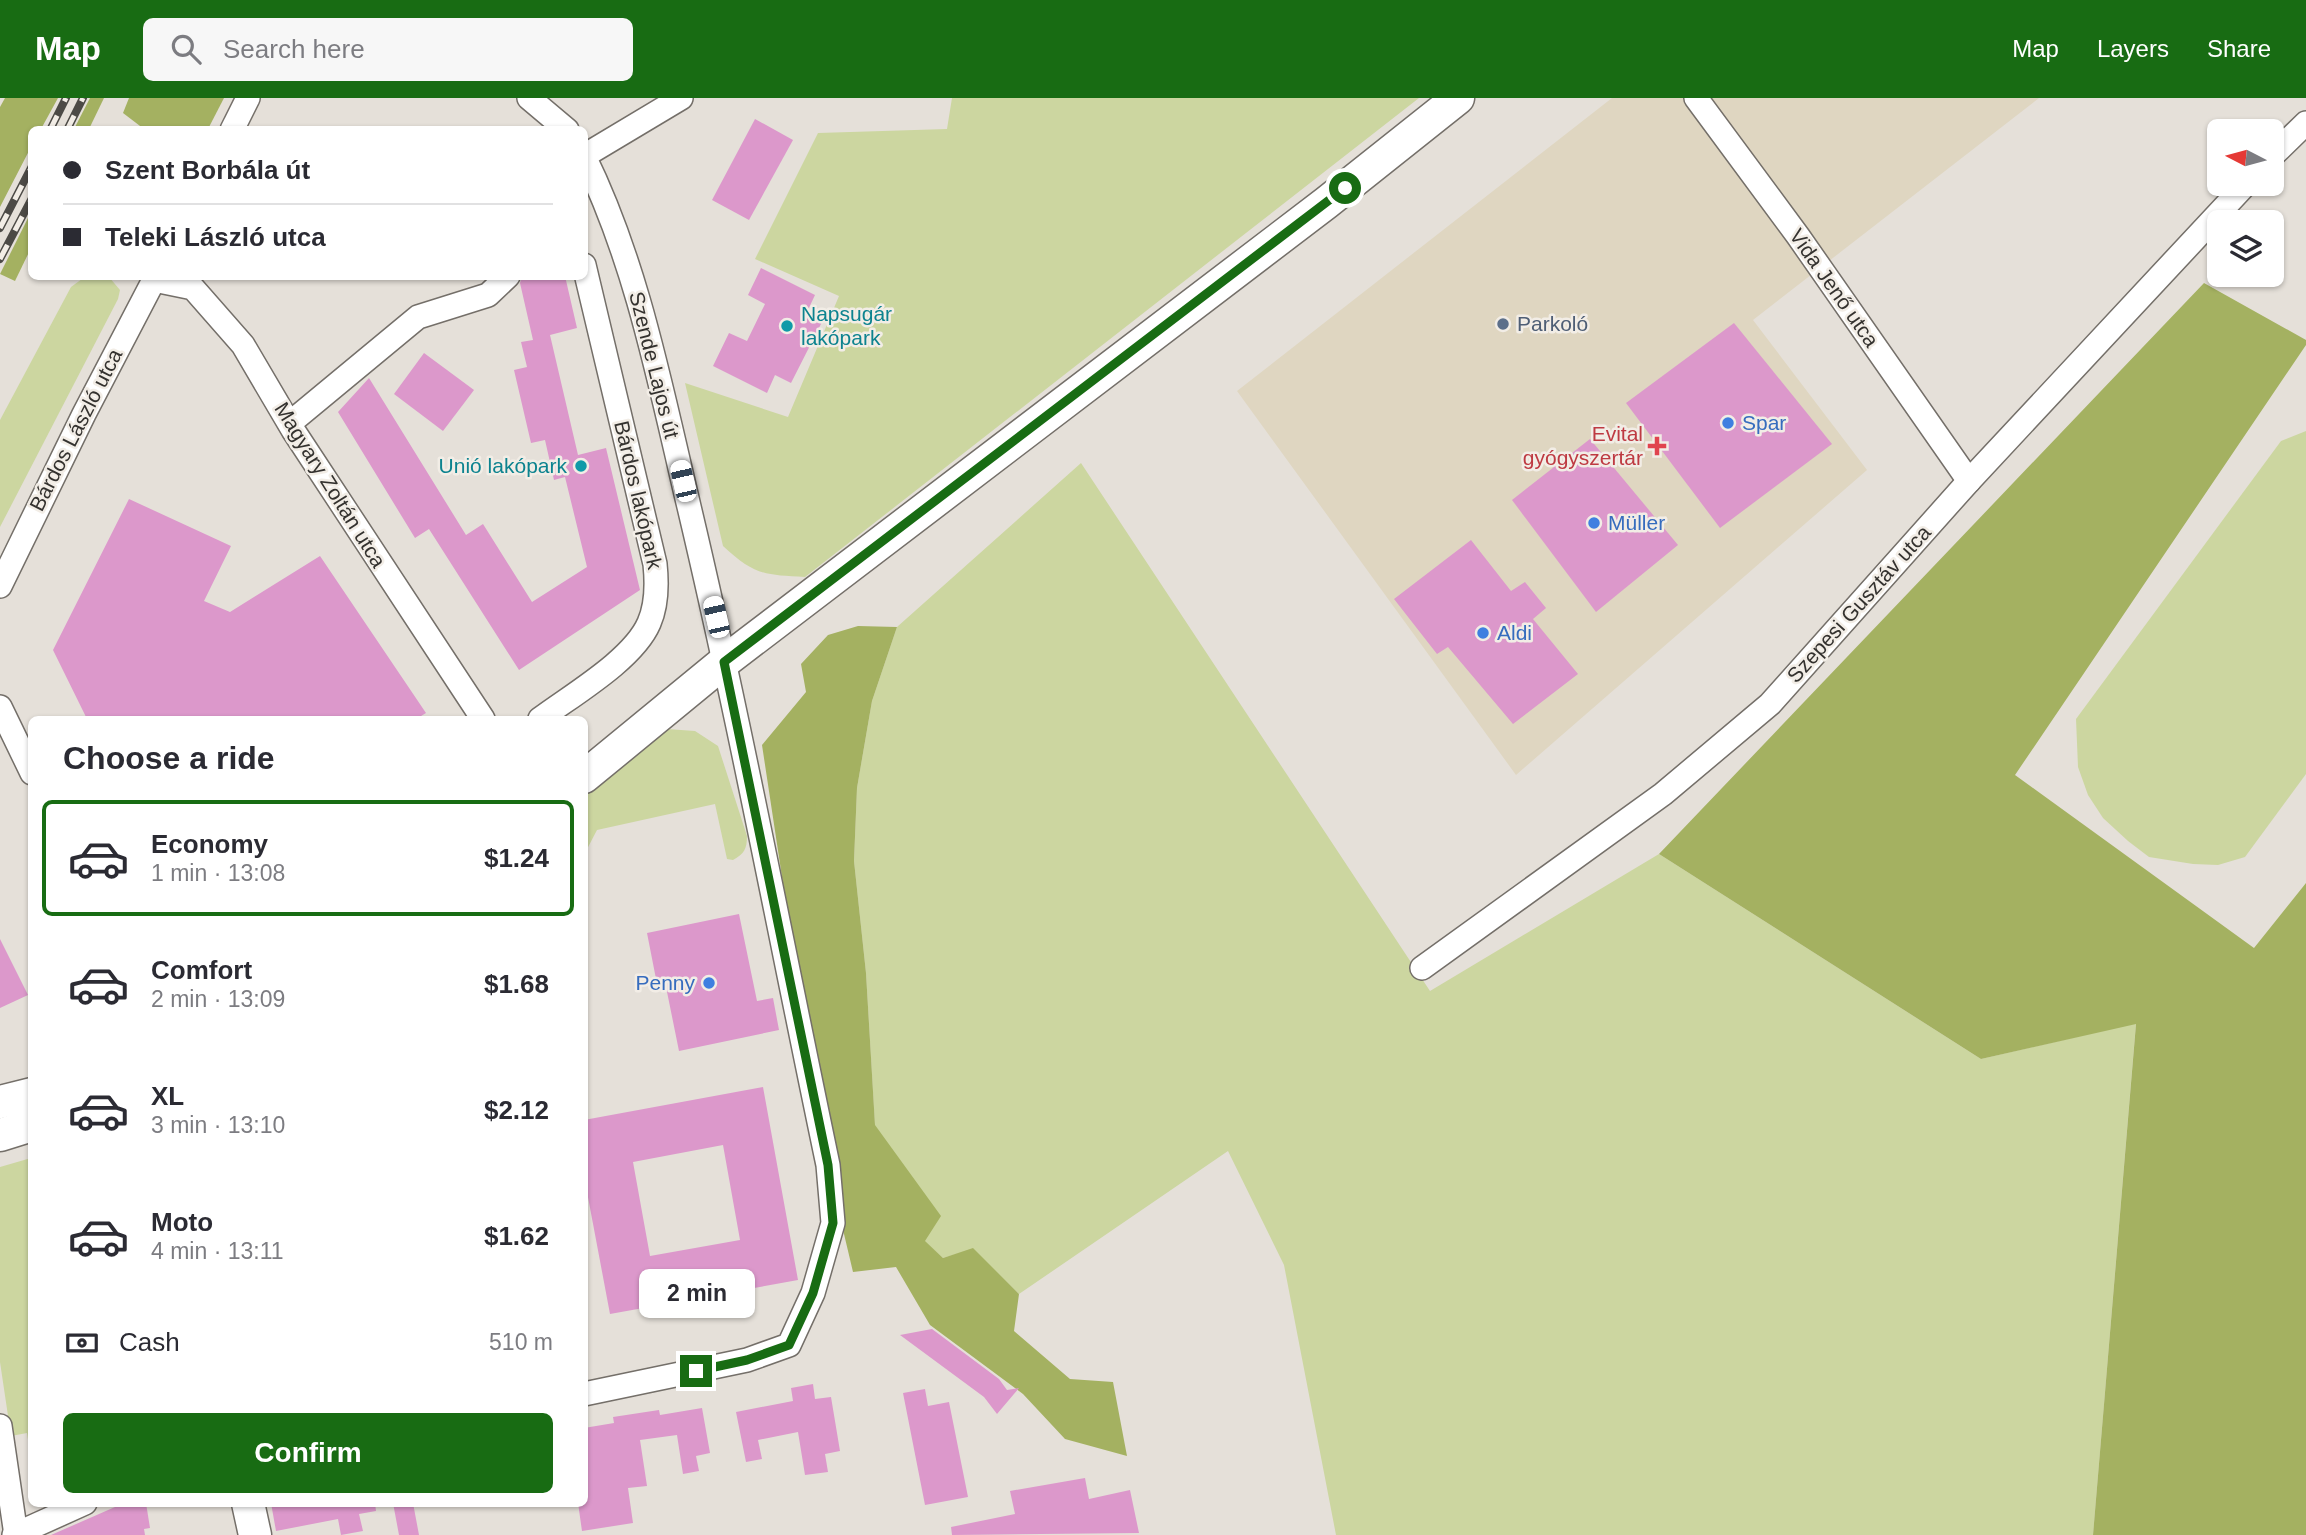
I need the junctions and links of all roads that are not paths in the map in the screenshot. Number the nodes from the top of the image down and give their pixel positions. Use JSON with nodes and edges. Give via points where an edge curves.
{"nodes":[{"id":1,"x":248,"y":98,"type":"edge"},
{"id":2,"x":529,"y":98,"type":"edge"},
{"id":3,"x":681,"y":98,"type":"edge"},
{"id":4,"x":1458,"y":98,"type":"edge"},
{"id":5,"x":1696,"y":98,"type":"edge"},
{"id":6,"x":2306,"y":123,"type":"edge"},
{"id":7,"x":234,"y":126,"type":"edge"},
{"id":8,"x":562,"y":126,"type":"edge"},
{"id":9,"x":2284,"y":144,"type":"edge"},
{"id":10,"x":588,"y":154,"type":"edge"},
{"id":11,"x":588,"y":163,"type":"edge"},
{"id":12,"x":2235,"y":196,"type":"edge"},
{"id":13,"x":154,"y":280,"type":"edge"},
{"id":14,"x":163,"y":280,"type":"edge"},
{"id":15,"x":504,"y":280,"type":"edge"},
{"id":16,"x":588,"y":280,"type":"edge"},
{"id":17,"x":290,"y":423,"type":"junction"},
{"id":18,"x":1969,"y":481,"type":"junction"},
{"id":19,"x":0,"y":586,"type":"edge"},
{"id":20,"x":724,"y":662,"type":"junction"},
{"id":21,"x":0,"y":708,"type":"edge"},
{"id":22,"x":481,"y":716,"type":"edge"},
{"id":23,"x":544,"y":716,"type":"edge"},
{"id":24,"x":28,"y":765,"type":"edge"},
{"id":25,"x":588,"y":773,"type":"edge"},
{"id":26,"x":1422,"y":968,"type":"dead end"},
{"id":27,"x":24,"y":1102,"type":"edge"},
{"id":28,"x":0,"y":1135,"type":"edge"},
{"id":29,"x":588,"y":1393,"type":"edge"},
{"id":30,"x":0,"y":1426,"type":"edge"},
{"id":31,"x":76,"y":1507,"type":"edge"},
{"id":32,"x":249,"y":1507,"type":"edge"},
{"id":33,"x":15,"y":1535,"type":"edge"},
{"id":34,"x":255,"y":1535,"type":"edge"}],
"edges":[{"from":1,"to":7,"type":"street"},
{"from":2,"to":8,"type":"street"},
{"from":3,"to":10,"type":"street"},
{"from":4,"to":20,"type":"street"},
{"from":5,"to":18,"type":"street","name":"Vida Jenő utca"},
{"from":6,"to":9,"type":"street"},
{"from":11,"to":20,"type":"street","name":"Szende Lajos út","via":[[644,318]]},
{"from":12,"to":18,"type":"street","name":"Szepesi Gusztáv utca"},
{"from":13,"to":19,"type":"street","name":"Bárdos László utca"},
{"from":14,"to":17,"type":"street","name":"Magyary Zoltán utca","via":[[193,288],[243,345]]},
{"from":15,"to":17,"type":"street","via":[[488,295],[418,317]]},
{"from":16,"to":23,"type":"street","name":"Bárdos lakópark","via":[[657,585],[651,620],[629,651]]},
{"from":17,"to":22,"type":"street","name":"Magyary Zoltán utca"},
{"from":18,"to":26,"type":"street","name":"Szepesi Gusztáv utca","via":[[1770,704],[1663,794]]},
{"from":20,"to":25,"type":"street"},
{"from":20,"to":29,"type":"street","name":"Szende Lajos út","via":[[828,1165],[833,1223],[813,1293],[789,1345],[747,1360]]},
{"from":21,"to":24,"type":"street"},
{"from":27,"to":28,"type":"street"},
{"from":30,"to":33,"type":"street"},
{"from":31,"to":33,"type":"street"},
{"from":32,"to":34,"type":"street"}]}
